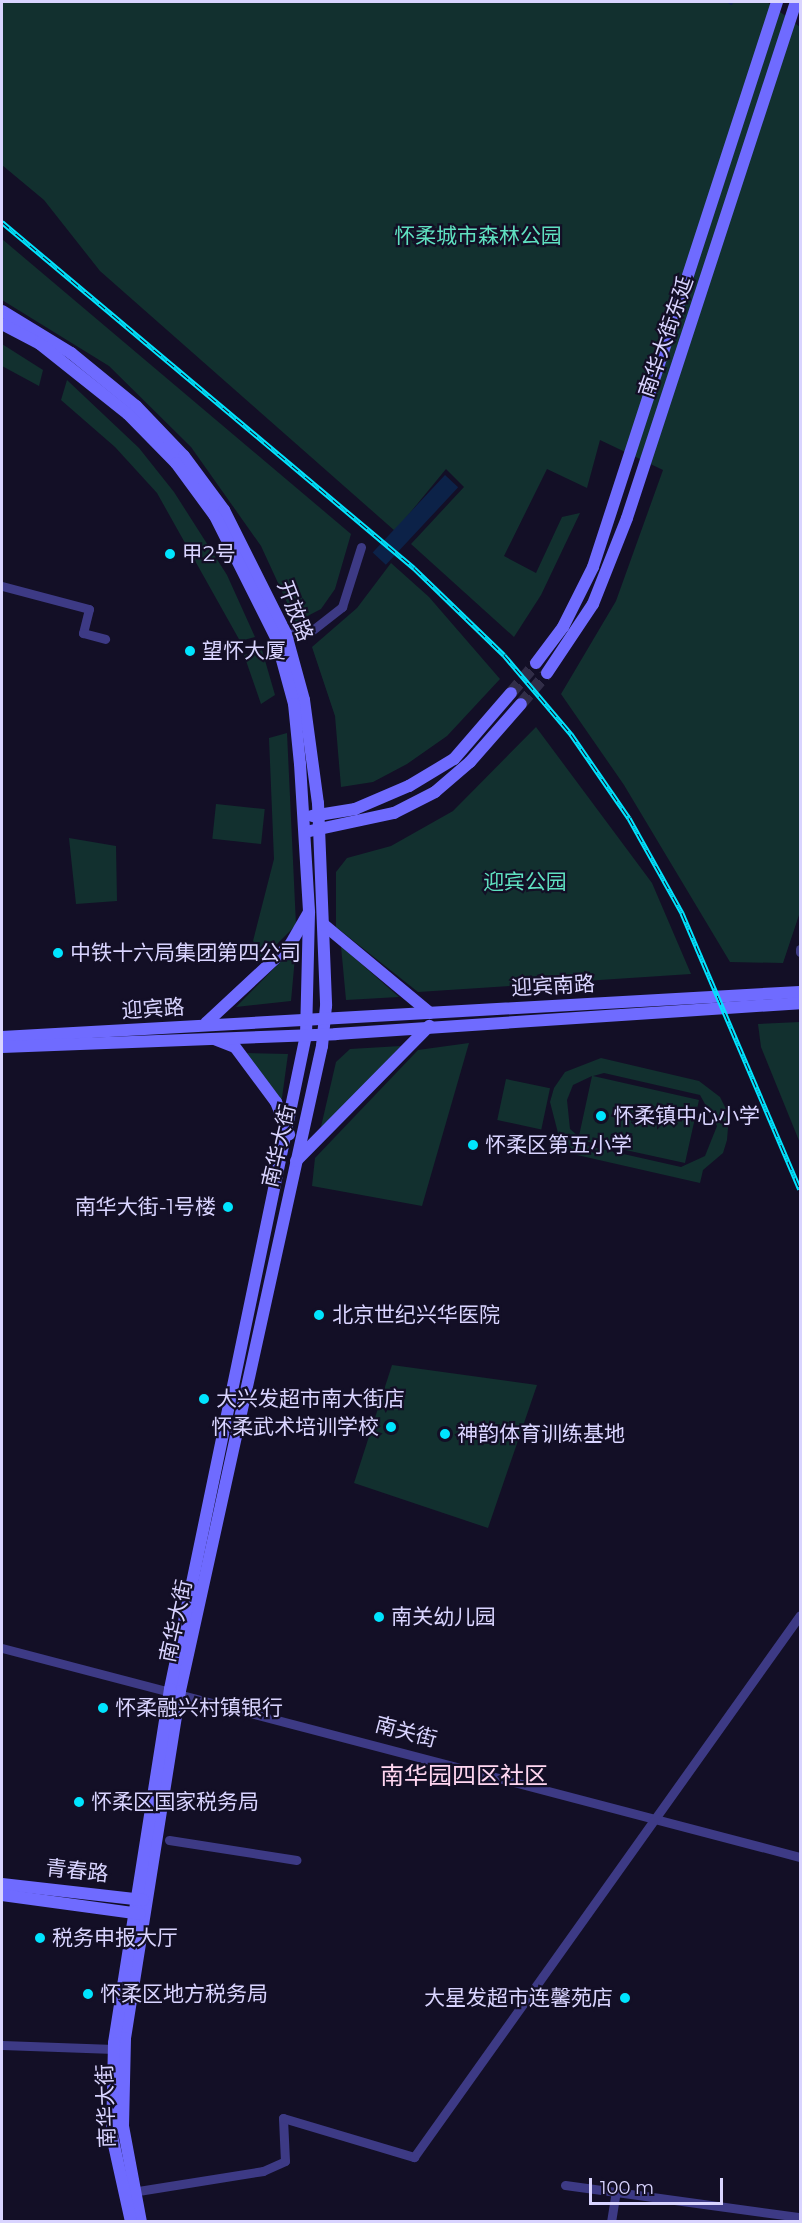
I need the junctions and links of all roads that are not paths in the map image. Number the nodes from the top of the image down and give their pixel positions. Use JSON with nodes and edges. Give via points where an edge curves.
{"nodes":[{"id":1,"x":777,"y":2,"type":"edge"},
{"id":2,"x":798,"y":2,"type":"edge"},
{"id":3,"x":2,"y":311,"type":"edge"},
{"id":4,"x":2,"y":324,"type":"edge"},
{"id":5,"x":361,"y":546,"type":"dead end"},
{"id":6,"x":2,"y":586,"type":"edge"},
{"id":7,"x":286,"y":634,"type":"junction"},
{"id":8,"x":105,"y":639,"type":"dead end"},
{"id":9,"x":536,"y":663,"type":"tunnel mouth"},
{"id":10,"x":547,"y":673,"type":"tunnel mouth"},
{"id":11,"x":511,"y":693,"type":"tunnel mouth"},
{"id":12,"x":521,"y":704,"type":"tunnel mouth"},
{"id":13,"x":318,"y":815,"type":"junction"},
{"id":14,"x":302,"y":816,"type":"junction"},
{"id":15,"x":317,"y":830,"type":"junction"},
{"id":16,"x":302,"y":831,"type":"junction"},
{"id":17,"x":309,"y":913,"type":"junction"},
{"id":18,"x":323,"y":924,"type":"junction"},
{"id":19,"x":801,"y":992,"type":"edge"},
{"id":20,"x":801,"y":1003,"type":"edge"},
{"id":21,"x":430,"y":1013,"type":"junction"},
{"id":22,"x":308,"y":1017,"type":"junction"},
{"id":23,"x":325,"y":1017,"type":"junction"},
{"id":24,"x":429,"y":1026,"type":"junction"},
{"id":25,"x":205,"y":1030,"type":"junction"},
{"id":26,"x":306,"y":1035,"type":"junction"},
{"id":27,"x":323,"y":1035,"type":"junction"},
{"id":28,"x":2,"y":1037,"type":"edge"},
{"id":29,"x":2,"y":1047,"type":"edge"},
{"id":30,"x":289,"y":1136,"type":"junction"},
{"id":31,"x":296,"y":1161,"type":"junction"},
{"id":32,"x":801,"y":1615,"type":"edge"},
{"id":33,"x":2,"y":1648,"type":"edge"},
{"id":34,"x":175,"y":1690,"type":"junction"},
{"id":35,"x":654,"y":1816,"type":"junction"},
{"id":36,"x":170,"y":1840,"type":"dead end"},
{"id":37,"x":801,"y":1857,"type":"edge"},
{"id":38,"x":297,"y":1860,"type":"dead end"},
{"id":39,"x":2,"y":1884,"type":"edge"},
{"id":40,"x":2,"y":1895,"type":"edge"},
{"id":41,"x":141,"y":1899,"type":"junction"},
{"id":42,"x":139,"y":1914,"type":"junction"},
{"id":43,"x":2,"y":2046,"type":"edge"},
{"id":44,"x":114,"y":2049,"type":"junction"},
{"id":45,"x":565,"y":2185,"type":"dead end"},
{"id":46,"x":616,"y":2192,"type":"junction"},
{"id":47,"x":128,"y":2193,"type":"junction"},
{"id":48,"x":801,"y":2217,"type":"edge"},
{"id":49,"x":130,"y":2222,"type":"edge"},
{"id":50,"x":141,"y":2222,"type":"edge"},
{"id":51,"x":611,"y":2222,"type":"edge"}],
"edges":[{"from":1,"to":9,"type":"main road","name":"南华大街东延","via":[[597,556],[563,627]]},
{"from":2,"to":10,"type":"main road","name":"南华大街东延","via":[[627,518],[593,604]]},
{"from":3,"to":7,"type":"main road","name":"开放路","via":[[71,353],[136,406],[184,456],[246,550]]},
{"from":4,"to":14,"type":"main road","name":"开放路","via":[[48,350],[128,414],[176,463],[214,516],[276,638],[294,706]]},
{"from":5,"to":7,"type":"street","via":[[342,607],[310,632]]},
{"from":6,"to":8,"type":"street","via":[[89,609],[83,633]]},
{"from":7,"to":13,"type":"main road","name":"开放路","via":[[304,700]]},
{"from":11,"to":13,"type":"main road","via":[[454,759],[375,803]]},
{"from":12,"to":15,"type":"main road","via":[[470,762],[435,792],[394,813]]},
{"from":13,"to":14,"type":"main road"},
{"from":13,"to":15,"type":"main road","name":"开放路"},
{"from":14,"to":16,"type":"main road","name":"开放路"},
{"from":15,"to":16,"type":"main road"},
{"from":15,"to":18,"type":"main road","name":"开放路"},
{"from":16,"to":17,"type":"main road","name":"开放路"},
{"from":17,"to":22,"type":"main road","name":"开放路"},
{"from":17,"to":25,"type":"main road","via":[[290,945]]},
{"from":18,"to":21,"type":"main road"},
{"from":18,"to":23,"type":"main road","name":"开放路"},
{"from":19,"to":21,"type":"main road","name":"迎宾南路"},
{"from":20,"to":24,"type":"main road","name":"迎宾南路"},
{"from":21,"to":23,"type":"main road","name":"迎宾南路"},
{"from":22,"to":23,"type":"main road","name":"迎宾南路"},
{"from":22,"to":25,"type":"main road","name":"迎宾路"},
{"from":22,"to":26,"type":"main road","name":"开放路"},
{"from":23,"to":27,"type":"main road","name":"开放路"},
{"from":24,"to":27,"type":"main road","name":"迎宾南路"},
{"from":24,"to":31,"type":"main road"},
{"from":25,"to":26,"type":"main road","name":"迎宾路"},
{"from":25,"to":28,"type":"main road","name":"迎宾路"},
{"from":25,"to":29,"type":"main road","name":"迎宾路"},
{"from":25,"to":30,"type":"main road","via":[[235,1047],[276,1102]]},
{"from":26,"to":27,"type":"main road","name":"迎宾路"},
{"from":26,"to":30,"type":"main road","name":"南华大街"},
{"from":27,"to":31,"type":"main road","name":"南华大街"},
{"from":30,"to":34,"type":"main road","name":"南华大街"},
{"from":31,"to":34,"type":"main road","name":"南华大街"},
{"from":32,"to":35,"type":"street"},
{"from":33,"to":34,"type":"street","name":"南关街"},
{"from":34,"to":35,"type":"street","name":"南关街"},
{"from":34,"to":41,"type":"main road","name":"南华大街"},
{"from":35,"to":37,"type":"street","name":"南关街"},
{"from":35,"to":47,"type":"street","via":[[414,2157],[284,2118],[285,2162],[263,2171]]},
{"from":36,"to":38,"type":"street"},
{"from":39,"to":41,"type":"main road","name":"青春路"},
{"from":40,"to":42,"type":"main road","name":"青春路"},
{"from":41,"to":42,"type":"main road","name":"南华大街"},
{"from":42,"to":44,"type":"main road","name":"南华大街"},
{"from":42,"to":47,"type":"main road","name":"南华大街","via":[[122,2073]]},
{"from":43,"to":44,"type":"street"},
{"from":44,"to":47,"type":"main road","name":"南华大街","via":[[112,2136]]},
{"from":45,"to":46,"type":"street"},
{"from":46,"to":48,"type":"street"},
{"from":46,"to":51,"type":"street"},
{"from":47,"to":49,"type":"main road","name":"南华大街"},
{"from":47,"to":50,"type":"main road","name":"南华大街"}]}
